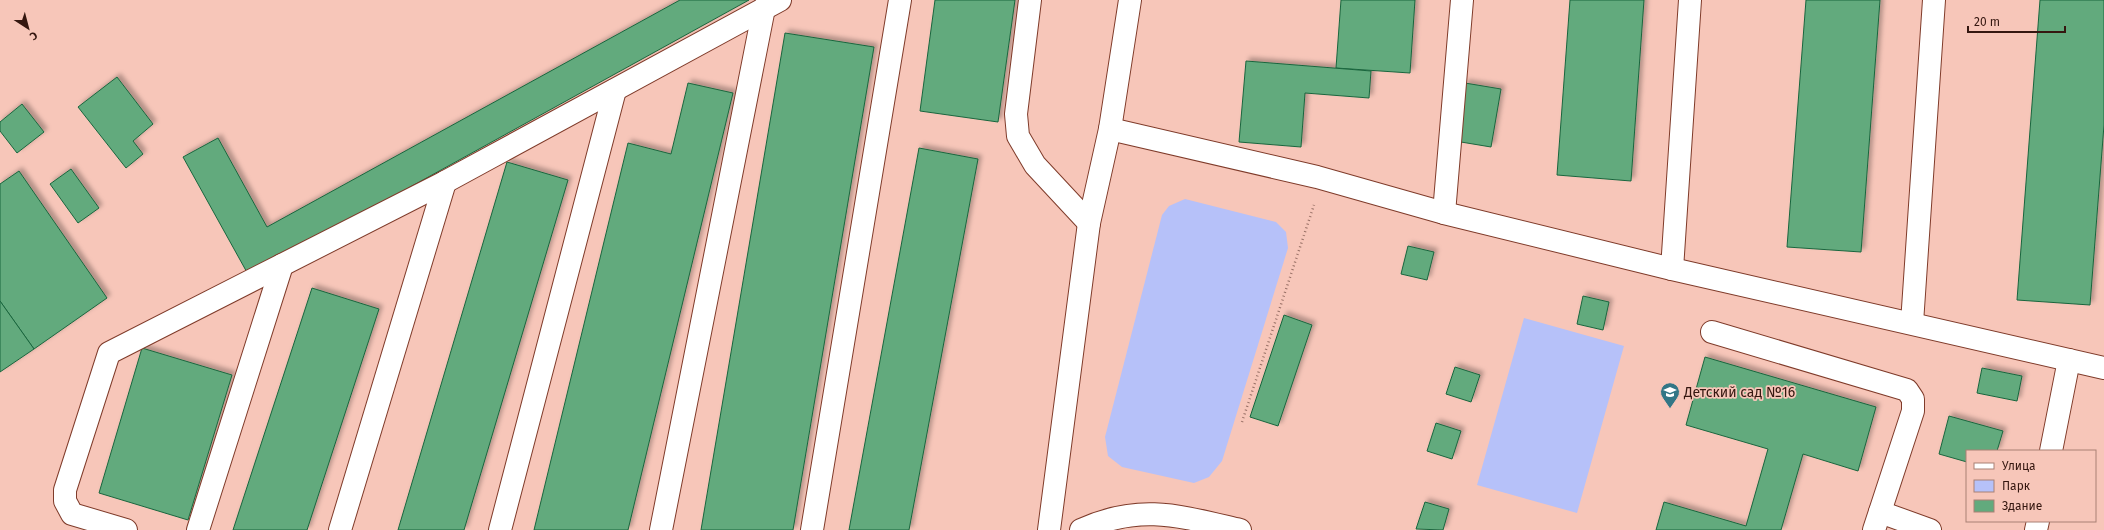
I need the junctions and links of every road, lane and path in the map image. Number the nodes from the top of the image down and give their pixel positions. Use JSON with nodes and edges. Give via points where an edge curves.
{"nodes":[{"id":1,"x":900,"y":0,"type":"edge"},
{"id":2,"x":1030,"y":0,"type":"edge"},
{"id":3,"x":1130,"y":0,"type":"edge"},
{"id":4,"x":1462,"y":0,"type":"edge"},
{"id":5,"x":1690,"y":0,"type":"edge"},
{"id":6,"x":1934,"y":0,"type":"edge"},
{"id":7,"x":772,"y":4,"type":"edge"},
{"id":8,"x":615,"y":90,"type":"junction"},
{"id":9,"x":1110,"y":129,"type":"junction"},
{"id":10,"x":1317,"y":176,"type":"junction"},
{"id":11,"x":445,"y":182,"type":"junction"},
{"id":12,"x":1444,"y":213,"type":"junction"},
{"id":13,"x":1089,"y":223,"type":"junction"},
{"id":14,"x":282,"y":265,"type":"junction"},
{"id":15,"x":1672,"y":269,"type":"junction"},
{"id":16,"x":1912,"y":323,"type":"junction"},
{"id":17,"x":1712,"y":332,"type":"dead end"},
{"id":18,"x":2068,"y":360,"type":"junction"},
{"id":19,"x":2104,"y":368,"type":"edge"},
{"id":20,"x":1242,"y":422,"type":"dead end"},
{"id":21,"x":2051,"y":450,"type":"edge"},
{"id":22,"x":1877,"y":521,"type":"edge"},
{"id":23,"x":126,"y":530,"type":"edge"},
{"id":24,"x":198,"y":530,"type":"edge"},
{"id":25,"x":340,"y":530,"type":"edge"},
{"id":26,"x":500,"y":530,"type":"edge"},
{"id":27,"x":661,"y":530,"type":"edge"},
{"id":28,"x":812,"y":530,"type":"edge"},
{"id":29,"x":1049,"y":530,"type":"edge"},
{"id":30,"x":1081,"y":530,"type":"edge"},
{"id":31,"x":1240,"y":530,"type":"edge"},
{"id":32,"x":1930,"y":530,"type":"edge"}],
"edges":[{"from":1,"to":28,"type":"street"},
{"from":2,"to":13,"type":"street","via":[[1016,114],[1018,136],[1035,165]]},
{"from":3,"to":9,"type":"street"},
{"from":4,"to":12,"type":"street"},
{"from":5,"to":15,"type":"street"},
{"from":6,"to":16,"type":"street"},
{"from":7,"to":8,"type":"street"},
{"from":7,"to":27,"type":"street"},
{"from":8,"to":11,"type":"street"},
{"from":8,"to":26,"type":"street"},
{"from":9,"to":10,"type":"street"},
{"from":9,"to":13,"type":"street"},
{"from":10,"to":12,"type":"street"},
{"from":10,"to":20,"type":"path","via":[[1311,218]]},
{"from":11,"to":14,"type":"street"},
{"from":11,"to":25,"type":"street"},
{"from":12,"to":15,"type":"street"},
{"from":13,"to":29,"type":"street"},
{"from":14,"to":23,"type":"street","via":[[109,353],[65,490],[65,501],[72,514]]},
{"from":14,"to":24,"type":"street"},
{"from":15,"to":16,"type":"street"},
{"from":16,"to":18,"type":"street"},
{"from":17,"to":22,"type":"street","via":[[1907,390],[1913,399],[1912,411]]},
{"from":18,"to":19,"type":"street"},
{"from":18,"to":21,"type":"street"},
{"from":22,"to":32,"type":"street"},
{"from":30,"to":31,"type":"street","via":[[1123,516],[1161,514]]}]}
